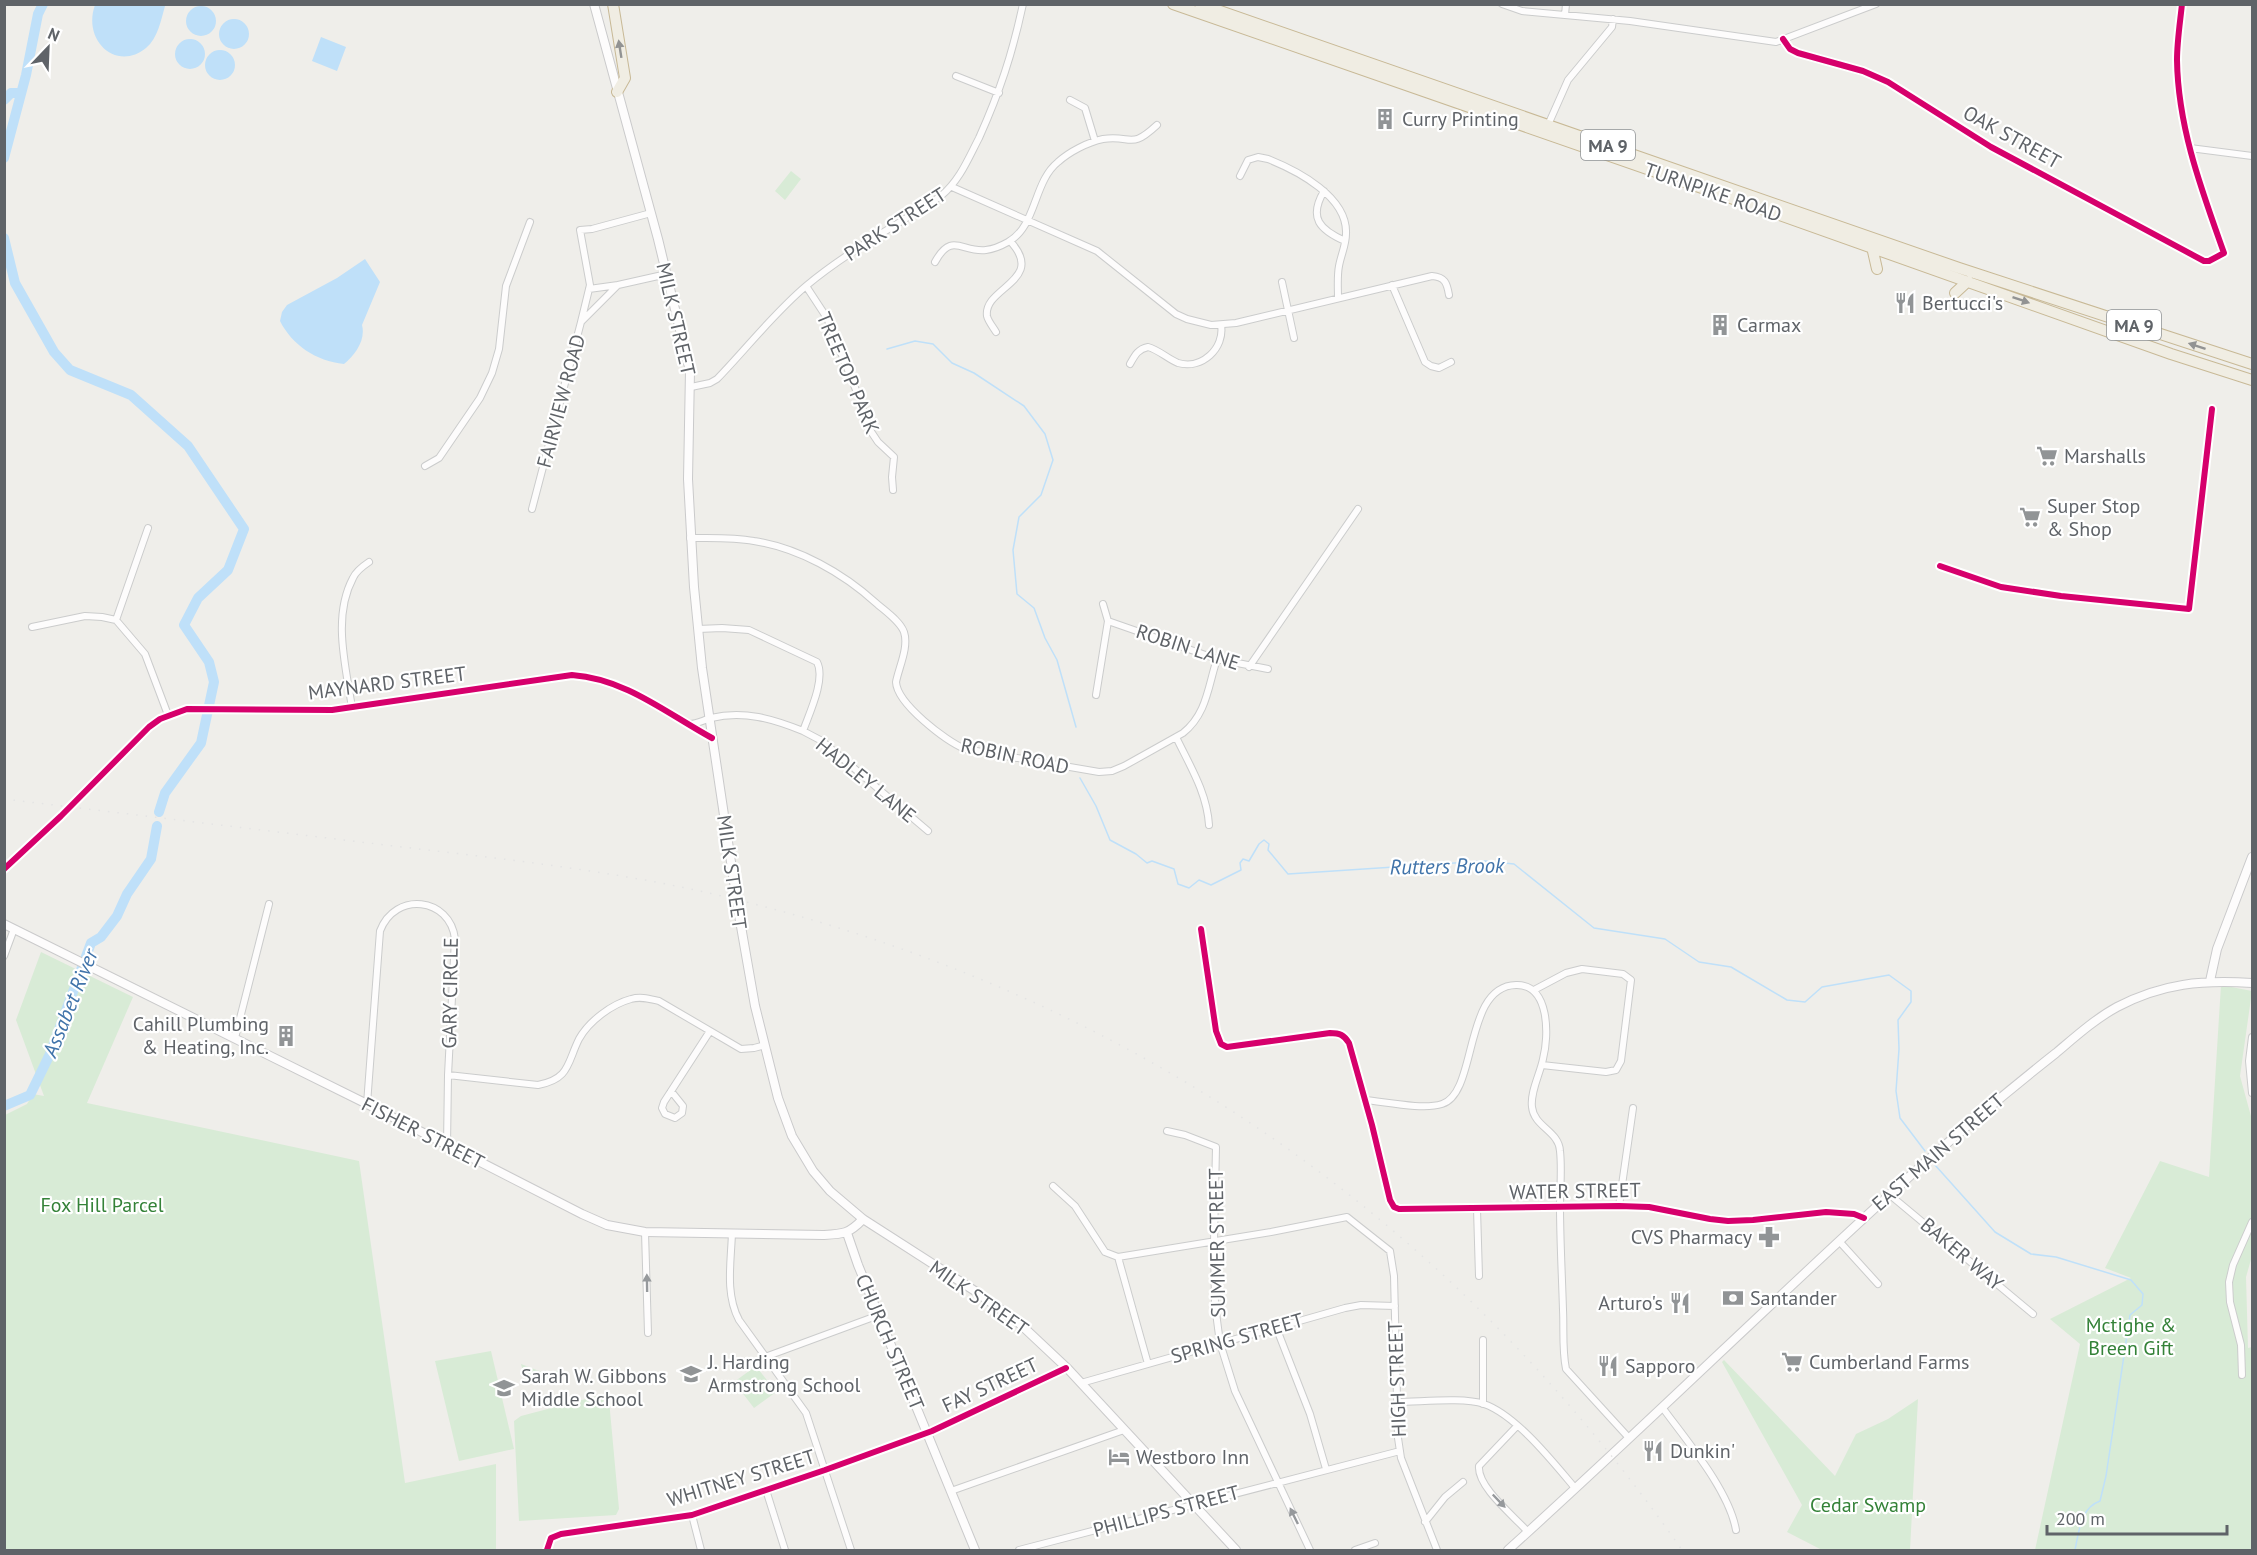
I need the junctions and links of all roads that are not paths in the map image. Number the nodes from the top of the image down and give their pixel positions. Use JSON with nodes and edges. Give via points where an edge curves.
{"nodes":[{"id":1,"x":594,"y":4,"type":"edge"},
{"id":2,"x":613,"y":4,"type":"edge"},
{"id":3,"x":1023,"y":4,"type":"edge"},
{"id":4,"x":1173,"y":4,"type":"edge"},
{"id":5,"x":1200,"y":4,"type":"edge"},
{"id":6,"x":1502,"y":4,"type":"edge"},
{"id":7,"x":1566,"y":4,"type":"edge"},
{"id":8,"x":1876,"y":4,"type":"edge"},
{"id":9,"x":2182,"y":4,"type":"edge"},
{"id":10,"x":1565,"y":15,"type":"junction"},
{"id":11,"x":1612,"y":19,"type":"junction"},
{"id":12,"x":1783,"y":39,"type":"junction"},
{"id":13,"x":956,"y":75,"type":"dead end"},
{"id":14,"x":617,"y":92,"type":"junction"},
{"id":15,"x":999,"y":93,"type":"junction"},
{"id":16,"x":1070,"y":100,"type":"dead end"},
{"id":17,"x":1157,"y":124,"type":"dead end"},
{"id":18,"x":1548,"y":125,"type":"junction"},
{"id":19,"x":1095,"y":141,"type":"junction"},
{"id":20,"x":2190,"y":148,"type":"junction"},
{"id":21,"x":2253,"y":156,"type":"edge"},
{"id":22,"x":1240,"y":176,"type":"dead end"},
{"id":23,"x":952,"y":188,"type":"junction"},
{"id":24,"x":1324,"y":191,"type":"junction"},
{"id":25,"x":651,"y":213,"type":"junction"},
{"id":26,"x":1026,"y":221,"type":"junction"},
{"id":27,"x":531,"y":222,"type":"dead end"},
{"id":28,"x":1346,"y":241,"type":"junction"},
{"id":29,"x":1010,"y":242,"type":"junction"},
{"id":30,"x":1872,"y":248,"type":"junction"},
{"id":31,"x":935,"y":262,"type":"dead end"},
{"id":32,"x":1877,"y":269,"type":"dead end"},
{"id":33,"x":667,"y":274,"type":"junction"},
{"id":34,"x":1968,"y":281,"type":"junction"},
{"id":35,"x":1281,"y":282,"type":"dead end"},
{"id":36,"x":618,"y":285,"type":"junction"},
{"id":37,"x":1392,"y":285,"type":"junction"},
{"id":38,"x":806,"y":286,"type":"junction"},
{"id":39,"x":589,"y":289,"type":"junction"},
{"id":40,"x":1955,"y":293,"type":"dead end"},
{"id":41,"x":1449,"y":295,"type":"dead end"},
{"id":42,"x":1338,"y":298,"type":"junction"},
{"id":43,"x":1287,"y":312,"type":"junction"},
{"id":44,"x":581,"y":322,"type":"junction"},
{"id":45,"x":1221,"y":324,"type":"junction"},
{"id":46,"x":996,"y":332,"type":"dead end"},
{"id":47,"x":1293,"y":338,"type":"dead end"},
{"id":48,"x":1451,"y":362,"type":"dead end"},
{"id":49,"x":1130,"y":364,"type":"dead end"},
{"id":50,"x":2253,"y":364,"type":"edge"},
{"id":51,"x":2253,"y":380,"type":"edge"},
{"id":52,"x":691,"y":387,"type":"junction"},
{"id":53,"x":425,"y":466,"type":"dead end"},
{"id":54,"x":893,"y":490,"type":"dead end"},
{"id":55,"x":532,"y":509,"type":"dead end"},
{"id":56,"x":1358,"y":509,"type":"dead end"},
{"id":57,"x":148,"y":528,"type":"dead end"},
{"id":58,"x":690,"y":538,"type":"junction"},
{"id":59,"x":369,"y":562,"type":"dead end"},
{"id":60,"x":1102,"y":604,"type":"dead end"},
{"id":61,"x":116,"y":620,"type":"junction"},
{"id":62,"x":1108,"y":621,"type":"junction"},
{"id":63,"x":32,"y":627,"type":"dead end"},
{"id":64,"x":698,"y":629,"type":"junction"},
{"id":65,"x":1217,"y":659,"type":"junction"},
{"id":66,"x":1249,"y":667,"type":"junction"},
{"id":67,"x":1268,"y":669,"type":"dead end"},
{"id":68,"x":1096,"y":695,"type":"dead end"},
{"id":69,"x":352,"y":708,"type":"junction"},
{"id":70,"x":168,"y":715,"type":"junction"},
{"id":71,"x":710,"y":718,"type":"junction"},
{"id":72,"x":688,"y":724,"type":"junction"},
{"id":73,"x":803,"y":731,"type":"junction"},
{"id":74,"x":1176,"y":737,"type":"junction"},
{"id":75,"x":712,"y":738,"type":"junction"},
{"id":76,"x":1209,"y":825,"type":"dead end"},
{"id":77,"x":928,"y":831,"type":"dead end"},
{"id":78,"x":2253,"y":857,"type":"edge"},
{"id":79,"x":4,"y":869,"type":"edge"},
{"id":80,"x":269,"y":904,"type":"dead end"},
{"id":81,"x":4,"y":924,"type":"edge"},
{"id":82,"x":14,"y":929,"type":"junction"},
{"id":83,"x":1201,"y":930,"type":"dead end"},
{"id":84,"x":4,"y":956,"type":"edge"},
{"id":85,"x":2210,"y":981,"type":"junction"},
{"id":86,"x":2253,"y":983,"type":"edge"},
{"id":87,"x":1534,"y":990,"type":"junction"},
{"id":88,"x":710,"y":1031,"type":"junction"},
{"id":89,"x":2253,"y":1037,"type":"edge"},
{"id":90,"x":235,"y":1038,"type":"junction"},
{"id":91,"x":765,"y":1045,"type":"junction"},
{"id":92,"x":1542,"y":1065,"type":"junction"},
{"id":93,"x":2251,"y":1066,"type":"edge"},
{"id":94,"x":448,"y":1075,"type":"junction"},
{"id":95,"x":671,"y":1091,"type":"dead end"},
{"id":96,"x":2253,"y":1093,"type":"edge"},
{"id":97,"x":1365,"y":1100,"type":"junction"},
{"id":98,"x":367,"y":1104,"type":"junction"},
{"id":99,"x":1633,"y":1108,"type":"dead end"},
{"id":100,"x":1167,"y":1131,"type":"dead end"},
{"id":101,"x":447,"y":1145,"type":"junction"},
{"id":102,"x":1053,"y":1186,"type":"dead end"},
{"id":103,"x":1890,"y":1195,"type":"junction"},
{"id":104,"x":1619,"y":1206,"type":"junction"},
{"id":105,"x":1560,"y":1207,"type":"junction"},
{"id":106,"x":1477,"y":1209,"type":"junction"},
{"id":107,"x":1864,"y":1218,"type":"junction"},
{"id":108,"x":863,"y":1219,"type":"junction"},
{"id":109,"x":2253,"y":1222,"type":"edge"},
{"id":110,"x":645,"y":1232,"type":"junction"},
{"id":111,"x":732,"y":1233,"type":"junction"},
{"id":112,"x":847,"y":1233,"type":"junction"},
{"id":113,"x":1214,"y":1241,"type":"junction"},
{"id":114,"x":1839,"y":1241,"type":"junction"},
{"id":115,"x":1118,"y":1257,"type":"junction"},
{"id":116,"x":1479,"y":1276,"type":"dead end"},
{"id":117,"x":1878,"y":1284,"type":"dead end"},
{"id":118,"x":1395,"y":1306,"type":"junction"},
{"id":119,"x":2033,"y":1314,"type":"dead end"},
{"id":120,"x":879,"y":1315,"type":"junction"},
{"id":121,"x":1276,"y":1327,"type":"junction"},
{"id":122,"x":648,"y":1334,"type":"dead end"},
{"id":123,"x":1483,"y":1341,"type":"dead end"},
{"id":124,"x":1220,"y":1342,"type":"junction"},
{"id":125,"x":765,"y":1357,"type":"junction"},
{"id":126,"x":1148,"y":1364,"type":"junction"},
{"id":127,"x":1066,"y":1368,"type":"junction"},
{"id":128,"x":2242,"y":1375,"type":"dead end"},
{"id":129,"x":1081,"y":1383,"type":"junction"},
{"id":130,"x":1397,"y":1402,"type":"junction"},
{"id":131,"x":1483,"y":1404,"type":"junction"},
{"id":132,"x":1662,"y":1407,"type":"junction"},
{"id":133,"x":1517,"y":1426,"type":"junction"},
{"id":134,"x":1124,"y":1430,"type":"junction"},
{"id":135,"x":927,"y":1432,"type":"junction"},
{"id":136,"x":1629,"y":1438,"type":"junction"},
{"id":137,"x":1400,"y":1451,"type":"junction"},
{"id":138,"x":1326,"y":1469,"type":"junction"},
{"id":139,"x":825,"y":1470,"type":"junction"},
{"id":140,"x":1278,"y":1482,"type":"junction"},
{"id":141,"x":1463,"y":1482,"type":"dead end"},
{"id":142,"x":1575,"y":1488,"type":"junction"},
{"id":143,"x":766,"y":1490,"type":"junction"},
{"id":144,"x":951,"y":1491,"type":"junction"},
{"id":145,"x":1192,"y":1504,"type":"junction"},
{"id":146,"x":692,"y":1515,"type":"junction"},
{"id":147,"x":1425,"y":1522,"type":"junction"},
{"id":148,"x":1736,"y":1530,"type":"dead end"},
{"id":149,"x":1528,"y":1532,"type":"junction"},
{"id":150,"x":1375,"y":1543,"type":"dead end"},
{"id":151,"x":547,"y":1551,"type":"edge"},
{"id":152,"x":701,"y":1551,"type":"edge"},
{"id":153,"x":785,"y":1551,"type":"edge"},
{"id":154,"x":851,"y":1551,"type":"edge"},
{"id":155,"x":975,"y":1551,"type":"edge"},
{"id":156,"x":1019,"y":1551,"type":"edge"},
{"id":157,"x":1236,"y":1551,"type":"edge"},
{"id":158,"x":1310,"y":1551,"type":"edge"},
{"id":159,"x":1355,"y":1551,"type":"edge"},
{"id":160,"x":1437,"y":1551,"type":"edge"},
{"id":161,"x":1508,"y":1551,"type":"edge"}],
"edges":[{"from":1,"to":14,"type":"main road","name":"MILK STREET"},
{"from":14,"to":2,"type":"highway","one_way":true,"via":[[625,78]]},
{"from":3,"to":15,"type":"street","name":"PARK STREET"},
{"from":4,"to":30,"type":"highway","name":"TURNPIKE ROAD","number":"MA 9"},
{"from":5,"to":18,"type":"highway","name":"TURNPIKE ROAD","number":"MA 9"},
{"from":6,"to":10,"type":"street"},
{"from":7,"to":10,"type":"street"},
{"from":8,"to":12,"type":"street"},
{"from":9,"to":20,"type":"street","via":[[2178,79]]},
{"from":10,"to":11,"type":"street"},
{"from":11,"to":12,"type":"street","via":[[1764,42]]},
{"from":11,"to":18,"type":"street","via":[[1612,27],[1568,80]]},
{"from":12,"to":20,"type":"street","name":"OAK STREET","via":[[1790,49],[1863,71],[1900,88],[1991,147],[2209,261],[2224,254]]},
{"from":13,"to":15,"type":"street"},
{"from":14,"to":25,"type":"main road","name":"MILK STREET"},
{"from":15,"to":23,"type":"street","name":"PARK STREET"},
{"from":16,"to":19,"type":"street","via":[[1085,108]]},
{"from":17,"to":19,"type":"street","via":[[1135,141]]},
{"from":50,"to":18,"type":"highway","name":"TURNPIKE ROAD","number":"MA 9","one_way":true},
{"from":19,"to":26,"type":"street","via":[[1066,156],[1050,170]]},
{"from":20,"to":21,"type":"street"},
{"from":22,"to":24,"type":"street","via":[[1248,160],[1258,157],[1277,162]]},
{"from":23,"to":26,"type":"street"},
{"from":23,"to":38,"type":"street","name":"PARK STREET"},
{"from":24,"to":28,"type":"street","via":[[1343,213]]},
{"from":24,"to":28,"type":"street","via":[[1316,208],[1318,220],[1325,232]]},
{"from":25,"to":33,"type":"main road","name":"MILK STREET"},
{"from":25,"to":39,"type":"street","via":[[580,230]]},
{"from":26,"to":29,"type":"street"},
{"from":26,"to":45,"type":"street","via":[[1096,251],[1176,314],[1198,323]]},
{"from":27,"to":53,"type":"street","via":[[506,286],[499,349],[492,373],[480,398],[439,458]]},
{"from":28,"to":42,"type":"street","via":[[1338,270]]},
{"from":29,"to":31,"type":"street","via":[[986,250],[953,245],[943,249]]},
{"from":29,"to":46,"type":"street","via":[[1020,256],[1020,270],[989,306],[987,316]]},
{"from":30,"to":32,"type":"highway"},
{"from":30,"to":34,"type":"highway","name":"TURNPIKE ROAD","number":"MA 9"},
{"from":33,"to":36,"type":"street"},
{"from":33,"to":52,"type":"main road","name":"MILK STREET","via":[[688,357]]},
{"from":34,"to":40,"type":"highway"},
{"from":34,"to":51,"type":"highway","name":"TURNPIKE ROAD","number":"MA 9","one_way":true},
{"from":35,"to":43,"type":"street"},
{"from":36,"to":39,"type":"street"},
{"from":36,"to":44,"type":"street","name":"FAIRVIEW ROAD"},
{"from":37,"to":41,"type":"street","via":[[1438,276],[1446,283]]},
{"from":37,"to":42,"type":"street"},
{"from":37,"to":48,"type":"street","via":[[1425,362],[1439,368]]},
{"from":38,"to":52,"type":"street","name":"PARK STREET","via":[[717,379]]},
{"from":38,"to":54,"type":"street","name":"TREETOP PARK","via":[[827,318],[868,427],[894,457]]},
{"from":39,"to":44,"type":"street"},
{"from":42,"to":43,"type":"street"},
{"from":43,"to":45,"type":"street"},
{"from":43,"to":47,"type":"street"},
{"from":44,"to":55,"type":"street","name":"FAIRVIEW ROAD"},
{"from":45,"to":49,"type":"street","via":[[1223,333],[1216,350],[1196,363],[1178,362],[1148,347],[1142,348]]},
{"from":52,"to":58,"type":"main road","name":"MILK STREET"},
{"from":56,"to":66,"type":"street"},
{"from":57,"to":61,"type":"street"},
{"from":58,"to":64,"type":"main road","name":"MILK STREET"},
{"from":58,"to":74,"type":"street","name":"ROBIN ROAD","via":[[768,544],[854,584],[904,632],[896,682],[902,698],[952,744],[1099,772],[1124,766]]},
{"from":59,"to":69,"type":"street","via":[[353,578],[344,605],[343,644]]},
{"from":60,"to":62,"type":"street"},
{"from":61,"to":63,"type":"street","via":[[85,616]]},
{"from":61,"to":70,"type":"street","via":[[145,654]]},
{"from":62,"to":65,"type":"street","name":"ROBIN LANE"},
{"from":62,"to":68,"type":"street"},
{"from":64,"to":71,"type":"main road","name":"MILK STREET"},
{"from":64,"to":73,"type":"street","via":[[749,630],[817,662],[820,680]]},
{"from":65,"to":66,"type":"street","name":"ROBIN LANE"},
{"from":65,"to":74,"type":"street","name":"ROBIN ROAD","via":[[1201,713],[1194,725]]},
{"from":66,"to":67,"type":"street","name":"ROBIN LANE"},
{"from":69,"to":70,"type":"street","name":"MAYNARD STREET","via":[[204,708]]},
{"from":69,"to":72,"type":"street","name":"MAYNARD STREET","via":[[572,675],[624,687]]},
{"from":70,"to":79,"type":"street","name":"MAYNARD STREET","via":[[149,727]]},
{"from":71,"to":72,"type":"street"},
{"from":71,"to":73,"type":"street","name":"HADLEY LANE","via":[[765,717]]},
{"from":71,"to":75,"type":"main road","name":"MILK STREET"},
{"from":72,"to":75,"type":"street","name":"MAYNARD STREET"},
{"from":73,"to":77,"type":"street","name":"HADLEY LANE","via":[[822,741]]},
{"from":74,"to":76,"type":"street","via":[[1201,788]]},
{"from":75,"to":91,"type":"main road","name":"MILK STREET","bridge":true,"via":[[747,968]]},
{"from":78,"to":85,"type":"main road","via":[[2217,949]]},
{"from":80,"to":90,"type":"street"},
{"from":81,"to":82,"type":"main road","name":"FISHER STREET"},
{"from":82,"to":84,"type":"street"},
{"from":82,"to":90,"type":"main road","name":"FISHER STREET"},
{"from":83,"to":97,"type":"street","via":[[1216,1031],[1223,1045],[1342,1034],[1349,1043]]},
{"from":85,"to":86,"type":"main road","name":"EAST MAIN STREET"},
{"from":85,"to":103,"type":"main road","name":"EAST MAIN STREET","via":[[2177,985],[2115,1008],[1987,1107]]},
{"from":87,"to":92,"type":"street","via":[[1539,995],[1545,1031]]},
{"from":87,"to":92,"type":"street","via":[[1582,969],[1623,974],[1631,980],[1621,1061],[1616,1070]]},
{"from":87,"to":97,"type":"street","via":[[1510,986],[1500,989],[1489,1000],[1460,1082],[1448,1102],[1426,1106]]},
{"from":88,"to":91,"type":"street","via":[[741,1049]]},
{"from":88,"to":94,"type":"street","via":[[659,1001],[633,998],[609,1010],[588,1028],[570,1064],[552,1083],[538,1085]]},
{"from":88,"to":95,"type":"street"},
{"from":89,"to":93,"type":"street"},
{"from":90,"to":98,"type":"main road","name":"FISHER STREET"},
{"from":91,"to":108,"type":"main road","name":"MILK STREET","via":[[782,1111],[798,1148],[826,1186]]},
{"from":92,"to":105,"type":"street","via":[[1532,1108],[1536,1119],[1559,1143]]},
{"from":93,"to":96,"type":"street"},
{"from":94,"to":98,"type":"street","name":"GARY CIRCLE","via":[[454,934],[439,911],[427,905],[410,904],[390,915],[380,934]]},
{"from":94,"to":101,"type":"street","name":"GARY CIRCLE"},
{"from":97,"to":106,"type":"street","name":"WATER STREET","via":[[1394,1206],[1404,1210]]},
{"from":98,"to":101,"type":"main road","name":"FISHER STREET"},
{"from":99,"to":104,"type":"street"},
{"from":100,"to":113,"type":"street","name":"SUMMER STREET","via":[[1216,1148]]},
{"from":101,"to":110,"type":"main road","name":"FISHER STREET","via":[[594,1220]]},
{"from":102,"to":115,"type":"street","via":[[1075,1206],[1105,1252]]},
{"from":103,"to":107,"type":"main road","name":"EAST MAIN STREET"},
{"from":103,"to":119,"type":"street","name":"BAKER WAY"},
{"from":104,"to":105,"type":"street","name":"WATER STREET"},
{"from":104,"to":107,"type":"street","name":"WATER STREET","via":[[1649,1207],[1728,1221],[1826,1212]]},
{"from":105,"to":106,"type":"street","name":"WATER STREET"},
{"from":105,"to":136,"type":"street","via":[[1566,1369]]},
{"from":106,"to":116,"type":"street"},
{"from":107,"to":114,"type":"main road","name":"EAST MAIN STREET"},
{"from":108,"to":112,"type":"main road"},
{"from":108,"to":127,"type":"main road","name":"MILK STREET","via":[[998,1306]]},
{"from":109,"to":128,"type":"street","via":[[2229,1282],[2241,1345]]},
{"from":110,"to":111,"type":"main road","name":"FISHER STREET"},
{"from":122,"to":110,"type":"street","one_way":true},
{"from":111,"to":112,"type":"main road","name":"FISHER STREET"},
{"from":111,"to":125,"type":"street","via":[[732,1308]]},
{"from":112,"to":120,"type":"main road","name":"CHURCH STREET"},
{"from":113,"to":115,"type":"street"},
{"from":113,"to":118,"type":"street","name":"HIGH STREET","via":[[1347,1217],[1390,1251]]},
{"from":113,"to":124,"type":"street","name":"SUMMER STREET"},
{"from":114,"to":117,"type":"street"},
{"from":114,"to":132,"type":"main road","name":"EAST MAIN STREET"},
{"from":115,"to":126,"type":"street"},
{"from":118,"to":121,"type":"street","name":"SPRING STREET","via":[[1361,1305]]},
{"from":118,"to":130,"type":"street","name":"HIGH STREET"},
{"from":120,"to":125,"type":"street"},
{"from":120,"to":135,"type":"main road","name":"CHURCH STREET"},
{"from":121,"to":124,"type":"street","name":"SPRING STREET"},
{"from":121,"to":138,"type":"street","via":[[1310,1414]]},
{"from":123,"to":131,"type":"street"},
{"from":124,"to":126,"type":"street","name":"SPRING STREET"},
{"from":124,"to":140,"type":"street","name":"SUMMER STREET","via":[[1235,1391]]},
{"from":125,"to":139,"type":"street","via":[[806,1413]]},
{"from":126,"to":129,"type":"street","name":"SPRING STREET"},
{"from":127,"to":129,"type":"main road","name":"MILK STREET"},
{"from":127,"to":135,"type":"street","name":"FAY STREET"},
{"from":129,"to":134,"type":"main road","name":"MILK STREET"},
{"from":130,"to":131,"type":"street"},
{"from":130,"to":137,"type":"street","name":"HIGH STREET"},
{"from":131,"to":133,"type":"street"},
{"from":132,"to":136,"type":"main road","name":"EAST MAIN STREET"},
{"from":132,"to":148,"type":"street","via":[[1712,1477],[1732,1513]]},
{"from":133,"to":142,"type":"street"},
{"from":133,"to":149,"type":"street","one_way":true,"via":[[1479,1466],[1478,1474]]},
{"from":134,"to":144,"type":"street"},
{"from":134,"to":145,"type":"main road","name":"MILK STREET"},
{"from":135,"to":139,"type":"street","name":"WHITNEY STREET"},
{"from":135,"to":144,"type":"main road","name":"CHURCH STREET"},
{"from":136,"to":142,"type":"main road","name":"EAST MAIN STREET"},
{"from":137,"to":138,"type":"street","name":"PHILLIPS STREET"},
{"from":137,"to":147,"type":"street","name":"HIGH STREET"},
{"from":138,"to":140,"type":"street","name":"PHILLIPS STREET"},
{"from":139,"to":143,"type":"street","name":"WHITNEY STREET"},
{"from":139,"to":154,"type":"street"},
{"from":140,"to":145,"type":"street","name":"PHILLIPS STREET"},
{"from":158,"to":140,"type":"street","name":"SUMMER STREET","one_way":true},
{"from":141,"to":147,"type":"street"},
{"from":142,"to":149,"type":"main road","name":"EAST MAIN STREET"},
{"from":143,"to":146,"type":"street","name":"WHITNEY STREET"},
{"from":143,"to":153,"type":"street"},
{"from":144,"to":155,"type":"main road","name":"CHURCH STREET"},
{"from":145,"to":156,"type":"street","name":"PHILLIPS STREET"},
{"from":145,"to":157,"type":"main road","name":"MILK STREET"},
{"from":146,"to":151,"type":"street","name":"WHITNEY STREET","via":[[558,1534],[551,1538]]},
{"from":146,"to":152,"type":"street"},
{"from":147,"to":160,"type":"street","name":"HIGH STREET"},
{"from":149,"to":161,"type":"main road","name":"EAST MAIN STREET"},
{"from":150,"to":159,"type":"street"}]}
